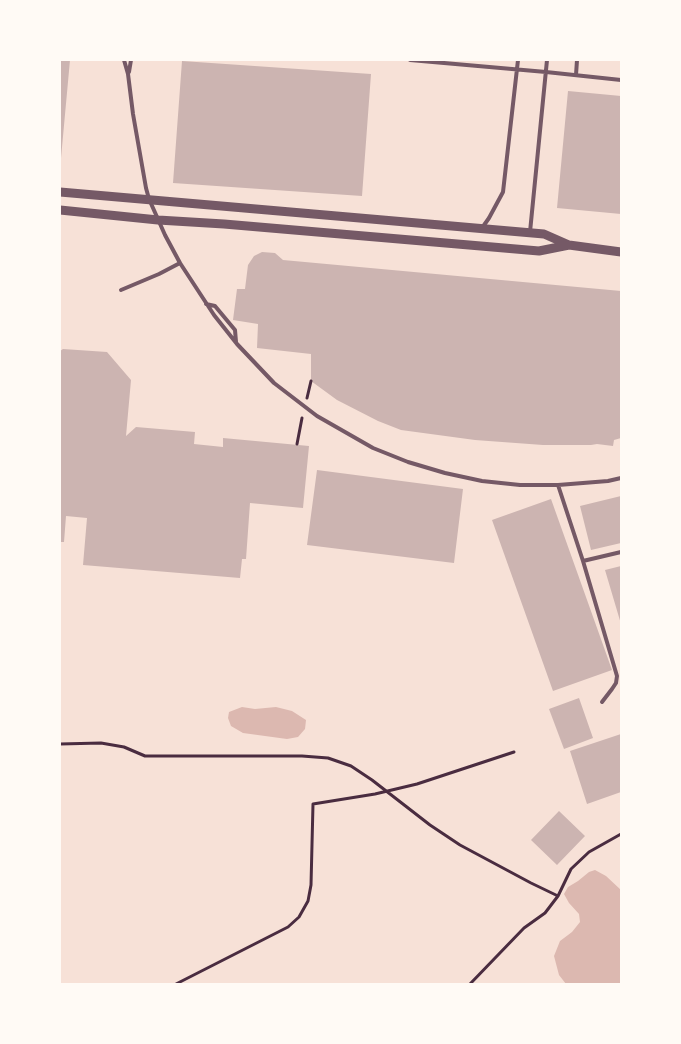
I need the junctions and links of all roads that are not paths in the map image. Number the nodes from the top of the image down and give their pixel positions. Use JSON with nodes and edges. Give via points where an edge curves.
{"nodes":[{"id":1,"x":124,"y":60,"type":"edge"},
{"id":2,"x":131,"y":60,"type":"edge"},
{"id":3,"x":410,"y":60,"type":"edge"},
{"id":4,"x":518,"y":60,"type":"edge"},
{"id":5,"x":547,"y":60,"type":"edge"},
{"id":6,"x":577,"y":60,"type":"edge"},
{"id":7,"x":517,"y":69,"type":"junction"},
{"id":8,"x":546,"y":72,"type":"junction"},
{"id":9,"x":128,"y":74,"type":"junction"},
{"id":10,"x":576,"y":75,"type":"junction"},
{"id":11,"x":621,"y":80,"type":"edge"},
{"id":12,"x":60,"y":192,"type":"edge"},
{"id":13,"x":149,"y":198,"type":"junction"},
{"id":14,"x":60,"y":210,"type":"edge"},
{"id":15,"x":158,"y":220,"type":"junction"},
{"id":16,"x":482,"y":228,"type":"junction"},
{"id":17,"x":530,"y":232,"type":"junction"},
{"id":18,"x":569,"y":245,"type":"junction"},
{"id":19,"x":621,"y":252,"type":"edge"},
{"id":20,"x":180,"y":263,"type":"junction"},
{"id":21,"x":120,"y":290,"type":"dead end"},
{"id":22,"x":206,"y":304,"type":"junction"},
{"id":23,"x":237,"y":344,"type":"junction"},
{"id":24,"x":621,"y":478,"type":"edge"},
{"id":25,"x":558,"y":485,"type":"junction"},
{"id":26,"x":621,"y":552,"type":"edge"},
{"id":27,"x":583,"y":561,"type":"junction"},
{"id":28,"x":602,"y":702,"type":"dead end"}],
"edges":[{"from":1,"to":9,"type":"lane"},
{"from":2,"to":9,"type":"lane"},
{"from":3,"to":7,"type":"lane"},
{"from":4,"to":7,"type":"lane"},
{"from":5,"to":8,"type":"lane"},
{"from":6,"to":10,"type":"lane"},
{"from":7,"to":8,"type":"lane"},
{"from":7,"to":16,"type":"lane","via":[[503,192]]},
{"from":8,"to":10,"type":"lane"},
{"from":8,"to":17,"type":"lane"},
{"from":9,"to":13,"type":"lane","via":[[140,160]]},
{"from":10,"to":11,"type":"lane"},
{"from":12,"to":13,"type":"street"},
{"from":13,"to":15,"type":"lane"},
{"from":13,"to":16,"type":"street"},
{"from":14,"to":15,"type":"street"},
{"from":15,"to":18,"type":"street","via":[[539,251]]},
{"from":15,"to":20,"type":"lane"},
{"from":16,"to":17,"type":"street"},
{"from":17,"to":18,"type":"street","via":[[544,234]]},
{"from":18,"to":19,"type":"street"},
{"from":20,"to":21,"type":"lane"},
{"from":20,"to":22,"type":"lane"},
{"from":22,"to":23,"type":"lane"},
{"from":22,"to":23,"type":"lane","via":[[215,306],[234,330]]},
{"from":23,"to":25,"type":"lane","via":[[274,383],[298,402],[373,448],[408,462],[482,481]]},
{"from":24,"to":25,"type":"lane"},
{"from":25,"to":27,"type":"lane"},
{"from":26,"to":27,"type":"lane"},
{"from":27,"to":28,"type":"lane","via":[[617,676],[616,683]]}]}
